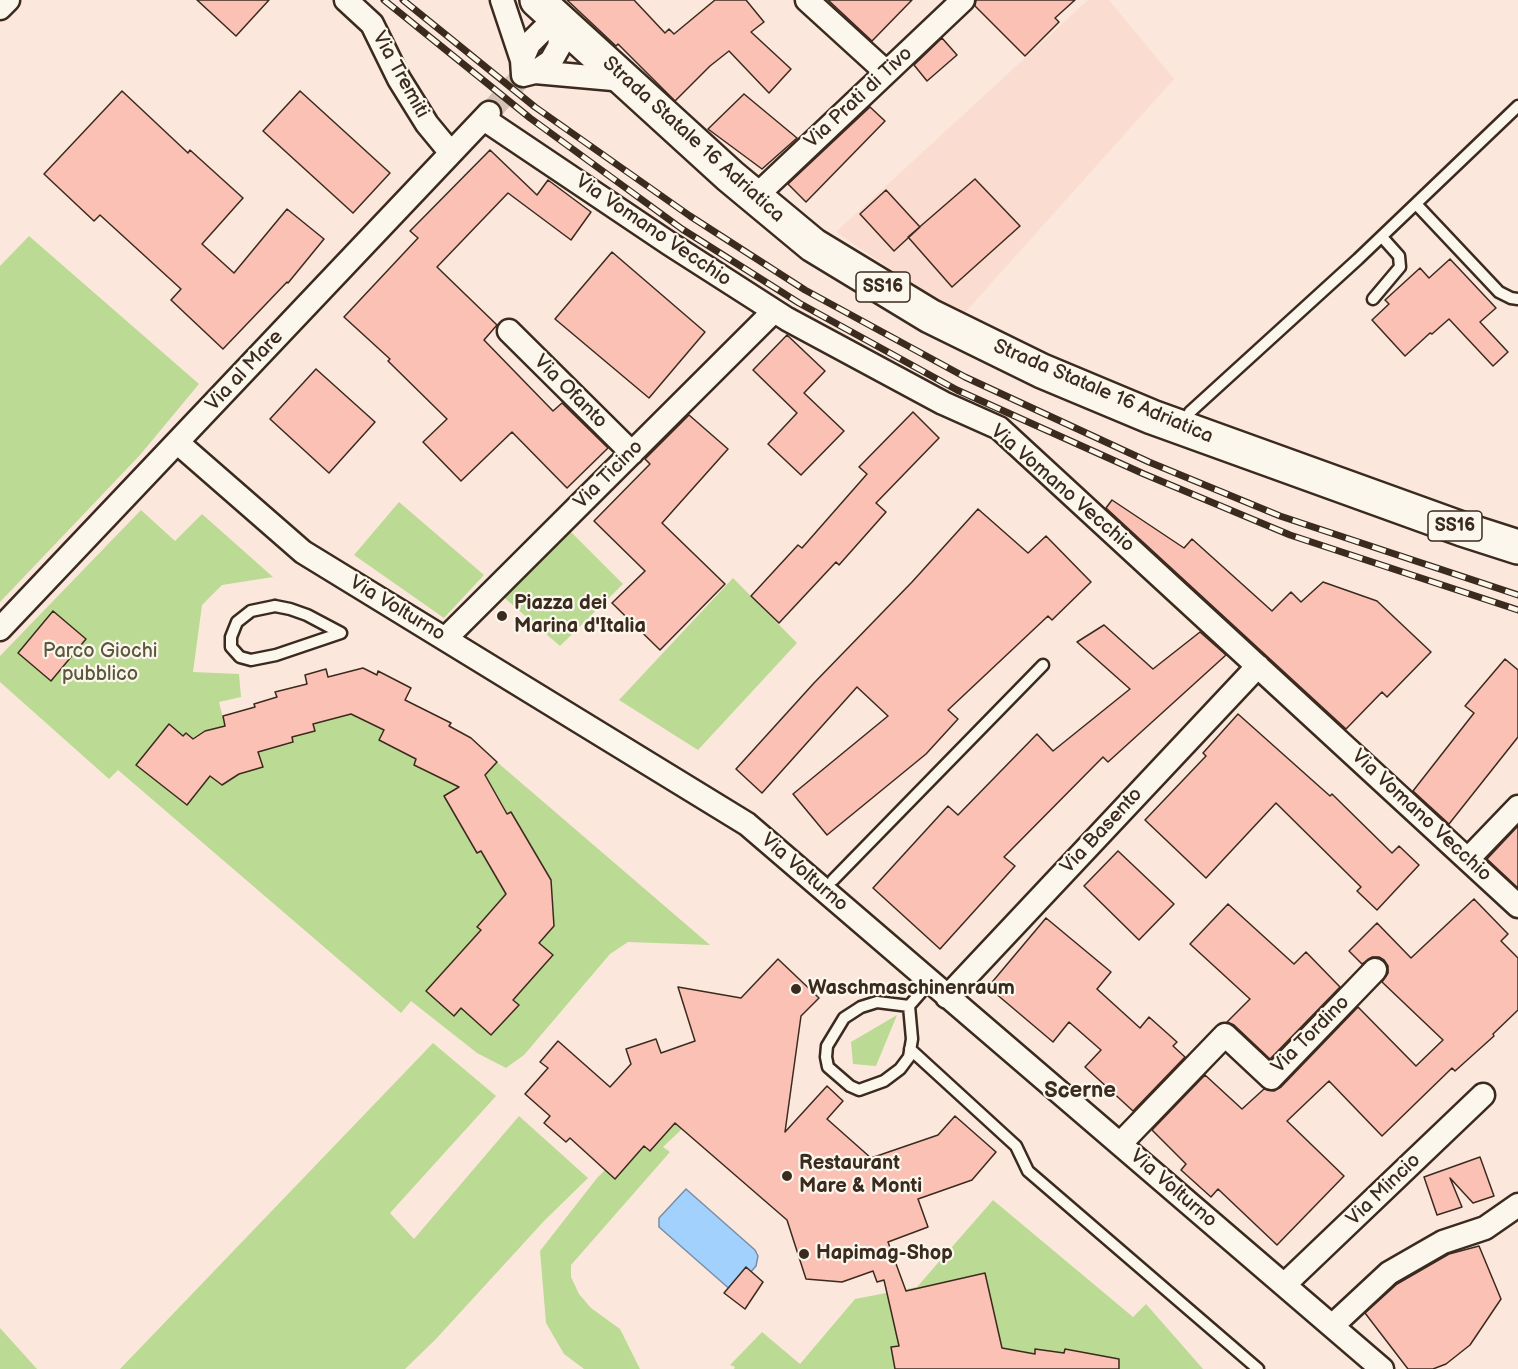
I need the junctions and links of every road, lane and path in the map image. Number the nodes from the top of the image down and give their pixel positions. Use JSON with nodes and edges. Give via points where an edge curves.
{"nodes":[{"id":1,"x":8,"y":0,"type":"edge"},
{"id":2,"x":346,"y":0,"type":"edge"},
{"id":3,"x":502,"y":0,"type":"edge"},
{"id":4,"x":537,"y":0,"type":"edge"},
{"id":5,"x":807,"y":0,"type":"edge"},
{"id":6,"x":963,"y":0,"type":"edge"},
{"id":7,"x":0,"y":8,"type":"edge"},
{"id":8,"x":562,"y":23,"type":"junction"},
{"id":9,"x":528,"y":66,"type":"junction"},
{"id":10,"x":886,"y":72,"type":"junction"},
{"id":11,"x":624,"y":80,"type":"junction"},
{"id":12,"x":1518,"y":106,"type":"edge"},
{"id":13,"x":486,"y":116,"type":"joint"},
{"id":14,"x":451,"y":153,"type":"junction"},
{"id":15,"x":755,"y":197,"type":"junction"},
{"id":16,"x":1416,"y":204,"type":"junction"},
{"id":17,"x":1382,"y":237,"type":"junction"},
{"id":18,"x":1373,"y":299,"type":"dead end"},
{"id":19,"x":1518,"y":299,"type":"edge"},
{"id":20,"x":774,"y":311,"type":"junction"},
{"id":21,"x":509,"y":331,"type":"dead end"},
{"id":22,"x":1183,"y":428,"type":"junction"},
{"id":23,"x":178,"y":443,"type":"junction"},
{"id":24,"x":632,"y":453,"type":"junction"},
{"id":25,"x":1518,"y":547,"type":"edge"},
{"id":26,"x":0,"y":629,"type":"edge"},
{"id":27,"x":341,"y":633,"type":"joint"},
{"id":28,"x":445,"y":639,"type":"junction"},
{"id":29,"x":1043,"y":665,"type":"dead end"},
{"id":30,"x":1258,"y":666,"type":"junction"},
{"id":31,"x":1518,"y":807,"type":"edge"},
{"id":32,"x":1468,"y":859,"type":"junction"},
{"id":33,"x":833,"y":880,"type":"dead end"},
{"id":34,"x":1518,"y":906,"type":"edge"},
{"id":35,"x":1376,"y":970,"type":"dead end"},
{"id":36,"x":938,"y":989,"type":"junction"},
{"id":37,"x":909,"y":1006,"type":"junction"},
{"id":38,"x":910,"y":1049,"type":"junction"},
{"id":39,"x":1483,"y":1095,"type":"dead end"},
{"id":40,"x":1120,"y":1144,"type":"junction"},
{"id":41,"x":1518,"y":1205,"type":"edge"},
{"id":42,"x":1284,"y":1285,"type":"junction"},
{"id":43,"x":1332,"y":1326,"type":"junction"},
{"id":44,"x":1258,"y":1369,"type":"edge"},
{"id":45,"x":1383,"y":1369,"type":"edge"}],
"edges":[{"from":1,"to":7,"type":"street"},
{"from":2,"to":14,"type":"street","name":"Via Tremiti","via":[[372,24],[399,79]]},
{"from":3,"to":9,"type":"street"},
{"from":4,"to":8,"type":"main road","name":"Strada Statale 16 Adriatica","number":"SS16"},
{"from":5,"to":10,"type":"street"},
{"from":6,"to":10,"type":"street","name":"Via Prati di Tivo"},
{"from":8,"to":9,"type":"street","via":[[542,31],[529,44]]},
{"from":8,"to":11,"type":"main road","name":"Strada Statale 16 Adriatica","number":"SS16"},
{"from":9,"to":11,"type":"street"},
{"from":10,"to":15,"type":"street","name":"Via Prati di Tivo"},
{"from":11,"to":15,"type":"main road","name":"Strada Statale 16 Adriatica","number":"SS16"},
{"from":12,"to":16,"type":"lane"},
{"from":13,"to":14,"type":"street","name":"Via al Mare"},
{"from":13,"to":20,"type":"street","name":"Via Vomano Vecchio"},
{"from":14,"to":23,"type":"street","name":"Via al Mare"},
{"from":15,"to":22,"type":"main road","name":"Strada Statale 16 Adriatica","number":"SS16","via":[[813,245],[930,316],[1042,372]]},
{"from":16,"to":17,"type":"lane"},
{"from":16,"to":19,"type":"lane","via":[[1499,292]]},
{"from":17,"to":18,"type":"lane","via":[[1399,256],[1400,267]]},
{"from":17,"to":22,"type":"lane","via":[[1190,412]]},
{"from":20,"to":24,"type":"street","name":"Via Ticino"},
{"from":20,"to":30,"type":"street","name":"Via Vomano Vecchio","via":[[943,403],[999,428]]},
{"from":21,"to":24,"type":"street","name":"Via Ofanto"},
{"from":22,"to":25,"type":"main road","name":"Strada Statale 16 Adriatica","number":"SS16"},
{"from":23,"to":26,"type":"street","name":"Via al Mare"},
{"from":23,"to":28,"type":"street","name":"Via Volturno","via":[[303,552]]},
{"from":24,"to":28,"type":"street","name":"Via Ticino"},
{"from":27,"to":27,"type":"lane","via":[[307,615],[275,606],[251,611],[237,622],[231,647],[240,657],[262,659]]},
{"from":28,"to":36,"type":"street","name":"Via Volturno","via":[[747,824]]},
{"from":29,"to":33,"type":"lane"},
{"from":30,"to":32,"type":"street","name":"Via Vomano Vecchio"},
{"from":30,"to":36,"type":"street","name":"Via Basento"},
{"from":31,"to":32,"type":"street"},
{"from":32,"to":34,"type":"street","name":"Via Vomano Vecchio"},
{"from":35,"to":40,"type":"street","name":"Via Tordino","via":[[1271,1078],[1226,1035]]},
{"from":36,"to":37,"type":"lane"},
{"from":36,"to":40,"type":"street","name":"Via Volturno"},
{"from":37,"to":38,"type":"lane"},
{"from":37,"to":38,"type":"lane","via":[[877,1002],[844,1018],[827,1046],[826,1057],[828,1066],[859,1090],[900,1070]]},
{"from":38,"to":44,"type":"lane","via":[[1016,1146],[1028,1171]]},
{"from":39,"to":42,"type":"street","name":"Via Mincio"},
{"from":40,"to":42,"type":"street","name":"Via Volturno"},
{"from":41,"to":43,"type":"street","via":[[1485,1228],[1443,1242],[1389,1273]]},
{"from":42,"to":43,"type":"street","name":"Via Volturno"},
{"from":43,"to":45,"type":"street","name":"Via Volturno"}]}
